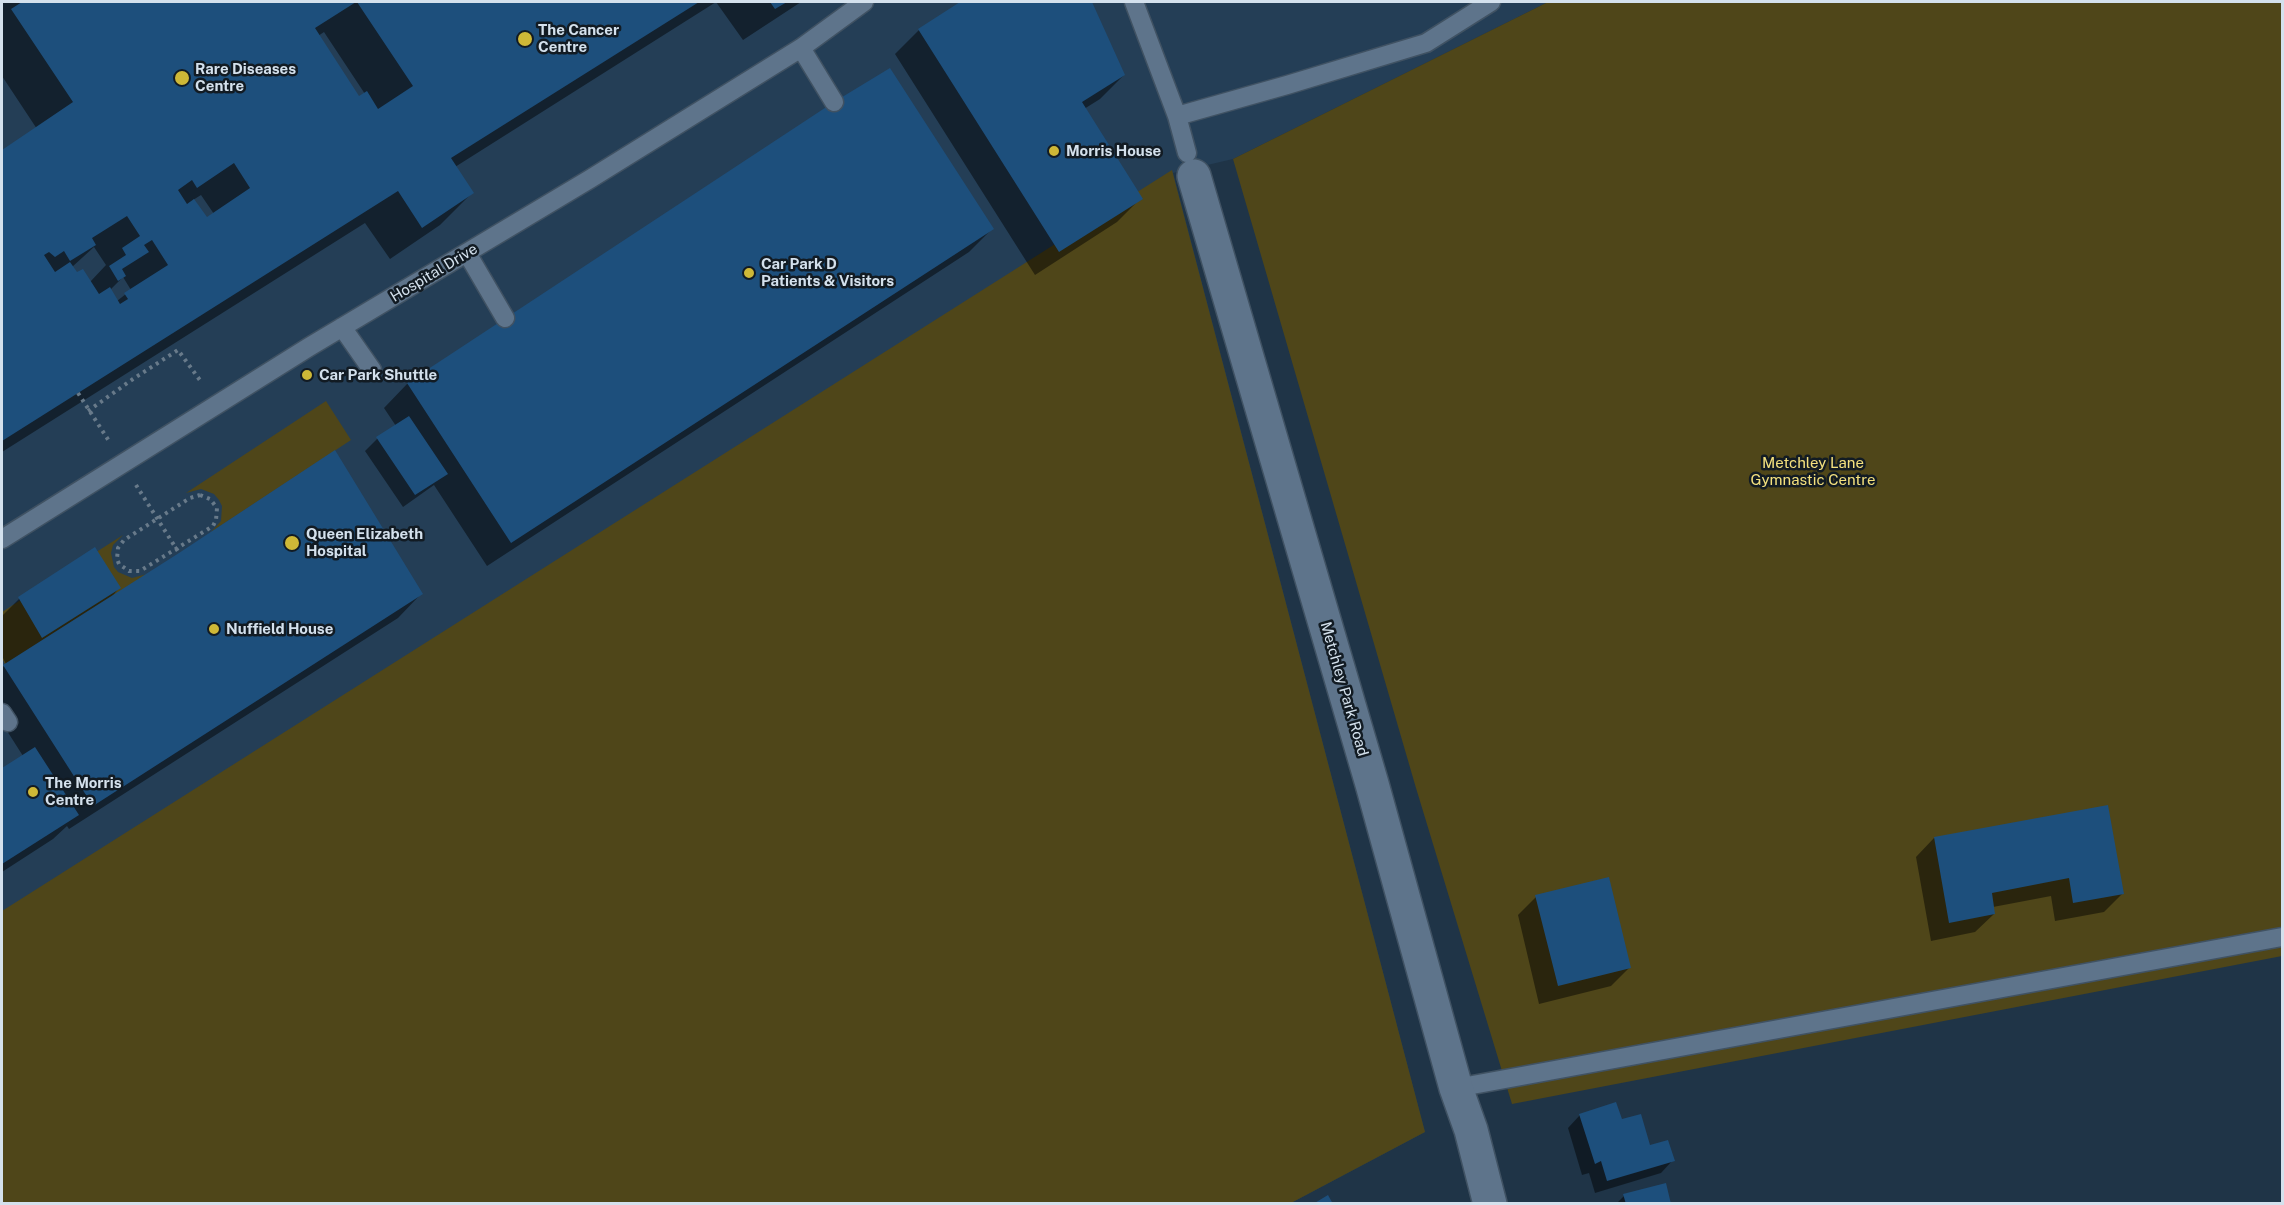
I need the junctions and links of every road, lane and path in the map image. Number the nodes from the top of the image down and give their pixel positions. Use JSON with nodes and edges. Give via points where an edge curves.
{"nodes":[{"id":1,"x":864,"y":2,"type":"edge"},
{"id":2,"x":1134,"y":2,"type":"edge"},
{"id":3,"x":1491,"y":2,"type":"edge"},
{"id":4,"x":801,"y":48,"type":"junction"},
{"id":5,"x":834,"y":102,"type":"dead end"},
{"id":6,"x":1177,"y":116,"type":"junction"},
{"id":7,"x":1191,"y":165,"type":"joint"},
{"id":8,"x":467,"y":253,"type":"junction"},
{"id":9,"x":505,"y":318,"type":"dead end"},
{"id":10,"x":342,"y":327,"type":"junction"},
{"id":11,"x":372,"y":370,"type":"dead end"},
{"id":12,"x":78,"y":393,"type":"dead end"},
{"id":13,"x":218,"y":405,"type":"junction"},
{"id":14,"x":88,"y":411,"type":"junction"},
{"id":15,"x":104,"y":433,"type":"dead end"},
{"id":16,"x":157,"y":518,"type":"junction"},
{"id":17,"x":2,"y":539,"type":"edge"},
{"id":18,"x":178,"y":551,"type":"junction"},
{"id":19,"x":2283,"y":937,"type":"edge"},
{"id":20,"x":1456,"y":1088,"type":"junction"},
{"id":21,"x":1490,"y":1203,"type":"edge"}],
"edges":[{"from":1,"to":4,"type":"lane","name":"Hospital Drive"},
{"from":2,"to":6,"type":"lane","name":"Metchley Park Road"},
{"from":3,"to":6,"type":"lane","via":[[1426,43]]},
{"from":4,"to":5,"type":"lane"},
{"from":4,"to":8,"type":"lane","name":"Hospital Drive"},
{"from":6,"to":7,"type":"lane","name":"Metchley Park Road"},
{"from":7,"to":20,"type":"street","name":"Metchley Park Road","via":[[1372,784]]},
{"from":8,"to":9,"type":"lane"},
{"from":8,"to":10,"type":"lane","name":"Hospital Drive"},
{"from":10,"to":11,"type":"lane"},
{"from":10,"to":13,"type":"lane","name":"Hospital Drive"},
{"from":12,"to":14,"type":"path"},
{"from":13,"to":14,"type":"path","via":[[178,350]]},
{"from":13,"to":17,"type":"lane","name":"Hospital Drive"},
{"from":14,"to":15,"type":"path"},
{"from":16,"to":18,"type":"path"},
{"from":16,"to":18,"type":"path","via":[[195,496],[205,496],[214,503],[217,514],[213,526]]},
{"from":16,"to":18,"type":"path","via":[[120,543],[119,564],[129,571],[140,571]]},
{"from":19,"to":20,"type":"lane"},
{"from":20,"to":21,"type":"street","name":"Metchley Park Road"}]}
